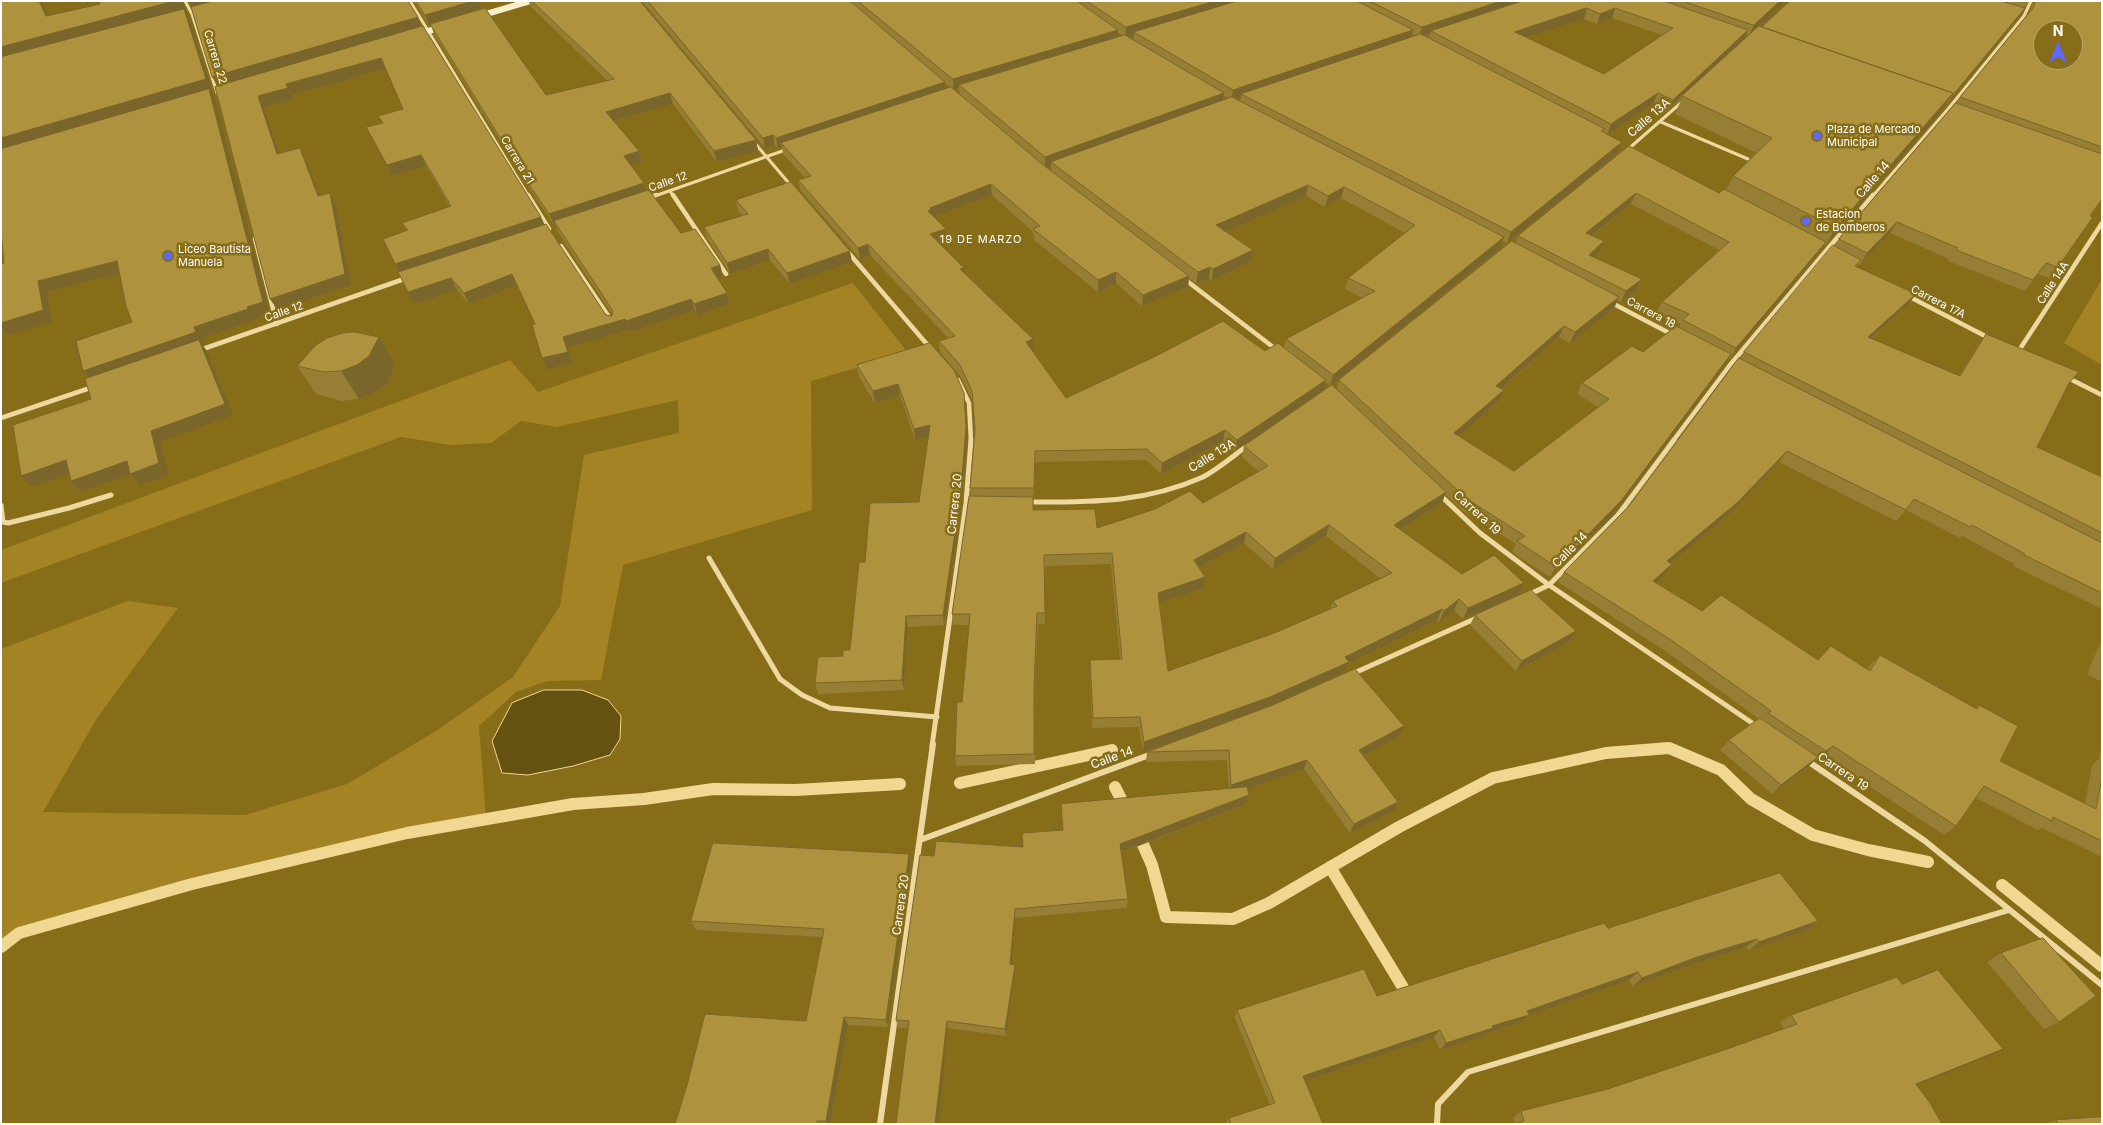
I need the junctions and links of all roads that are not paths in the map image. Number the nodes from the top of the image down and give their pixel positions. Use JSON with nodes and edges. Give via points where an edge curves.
{"nodes":[{"id":1,"x":185,"y":1,"type":"edge"},
{"id":2,"x":410,"y":1,"type":"edge"},
{"id":3,"x":530,"y":1,"type":"edge"},
{"id":4,"x":2031,"y":1,"type":"edge"},
{"id":5,"x":202,"y":12,"type":"edge"},
{"id":6,"x":2015,"y":13,"type":"edge"},
{"id":7,"x":192,"y":14,"type":"junction"},
{"id":8,"x":2024,"y":16,"type":"junction"},
{"id":9,"x":183,"y":17,"type":"edge"},
{"id":10,"x":465,"y":20,"type":"edge"},
{"id":11,"x":456,"y":23,"type":"edge"},
{"id":12,"x":428,"y":31,"type":"junction"},
{"id":13,"x":409,"y":37,"type":"edge"},
{"id":14,"x":227,"y":91,"type":"edge"},
{"id":15,"x":217,"y":94,"type":"junction"},
{"id":16,"x":208,"y":97,"type":"edge"},
{"id":17,"x":1688,"y":97,"type":"edge"},
{"id":18,"x":1939,"y":106,"type":"edge"},
{"id":19,"x":1948,"y":109,"type":"junction"},
{"id":20,"x":1957,"y":113,"type":"edge"},
{"id":21,"x":1661,"y":122,"type":"junction"},
{"id":22,"x":748,"y":134,"type":"edge"},
{"id":23,"x":1620,"y":144,"type":"edge"},
{"id":24,"x":794,"y":147,"type":"edge"},
{"id":25,"x":1629,"y":149,"type":"junction"},
{"id":26,"x":1637,"y":154,"type":"edge"},
{"id":27,"x":1621,"y":155,"type":"edge"},
{"id":28,"x":766,"y":156,"type":"junction"},
{"id":29,"x":1748,"y":159,"type":"edge"},
{"id":30,"x":670,"y":191,"type":"junction"},
{"id":31,"x":798,"y":193,"type":"edge"},
{"id":32,"x":642,"y":200,"type":"edge"},
{"id":33,"x":2102,"y":223,"type":"edge"},
{"id":34,"x":559,"y":227,"type":"edge"},
{"id":35,"x":550,"y":230,"type":"junction"},
{"id":36,"x":540,"y":233,"type":"edge"},
{"id":37,"x":254,"y":238,"type":"edge"},
{"id":38,"x":555,"y":238,"type":"edge"},
{"id":39,"x":843,"y":245,"type":"edge"},
{"id":40,"x":1815,"y":248,"type":"edge"},
{"id":41,"x":1824,"y":252,"type":"junction"},
{"id":42,"x":1832,"y":257,"type":"edge"},
{"id":43,"x":1176,"y":272,"type":"edge"},
{"id":44,"x":726,"y":274,"type":"edge"},
{"id":45,"x":413,"y":276,"type":"edge"},
{"id":46,"x":1903,"y":293,"type":"edge"},
{"id":47,"x":1602,"y":297,"type":"edge"},
{"id":48,"x":277,"y":324,"type":"junction"},
{"id":49,"x":614,"y":324,"type":"edge"},
{"id":50,"x":1678,"y":338,"type":"edge"},
{"id":51,"x":1991,"y":339,"type":"edge"},
{"id":52,"x":2009,"y":348,"type":"edge"},
{"id":53,"x":194,"y":352,"type":"edge"},
{"id":54,"x":2018,"y":352,"type":"junction"},
{"id":55,"x":1284,"y":356,"type":"edge"},
{"id":56,"x":938,"y":357,"type":"edge"},
{"id":57,"x":2026,"y":357,"type":"edge"},
{"id":58,"x":1721,"y":360,"type":"edge"},
{"id":59,"x":1730,"y":365,"type":"junction"},
{"id":60,"x":1738,"y":370,"type":"edge"},
{"id":61,"x":951,"y":372,"type":"edge"},
{"id":62,"x":2060,"y":374,"type":"edge"},
{"id":63,"x":102,"y":384,"type":"edge"},
{"id":64,"x":2102,"y":395,"type":"edge"},
{"id":65,"x":1,"y":418,"type":"edge"},
{"id":66,"x":1251,"y":444,"type":"edge"},
{"id":67,"x":1432,"y":488,"type":"edge"},
{"id":68,"x":111,"y":495,"type":"dead end"},
{"id":69,"x":1024,"y":502,"type":"edge"},
{"id":70,"x":966,"y":503,"type":"junction"},
{"id":71,"x":976,"y":503,"type":"edge"},
{"id":72,"x":1,"y":505,"type":"edge"},
{"id":73,"x":708,"y":558,"type":"dead end"},
{"id":74,"x":1549,"y":585,"type":"junction"},
{"id":75,"x":1522,"y":598,"type":"edge"},
{"id":76,"x":1486,"y":614,"type":"edge"},
{"id":77,"x":1342,"y":678,"type":"edge"},
{"id":78,"x":937,"y":717,"type":"junction"},
{"id":79,"x":1762,"y":730,"type":"edge"},
{"id":80,"x":1159,"y":751,"type":"edge"},
{"id":81,"x":1802,"y":758,"type":"edge"},
{"id":82,"x":920,"y":840,"type":"junction"},
{"id":83,"x":2009,"y":910,"type":"junction"},
{"id":84,"x":2102,"y":985,"type":"edge"},
{"id":85,"x":880,"y":1124,"type":"edge"},
{"id":86,"x":1437,"y":1124,"type":"edge"}],
"edges":[{"from":1,"to":7,"type":"street","name":"Carrera 22"},
{"from":2,"to":12,"type":"street","name":"Carrera 21"},
{"from":3,"to":10,"type":"main road"},
{"from":4,"to":8,"type":"street","name":"Calle 14"},
{"from":5,"to":7,"type":"main road"},
{"from":6,"to":8,"type":"street"},
{"from":7,"to":9,"type":"main road"},
{"from":7,"to":15,"type":"street","name":"Carrera 22"},
{"from":8,"to":19,"type":"street","name":"Calle 14"},
{"from":11,"to":12,"type":"main road"},
{"from":12,"to":13,"type":"main road"},
{"from":12,"to":35,"type":"street","name":"Carrera 21"},
{"from":14,"to":15,"type":"main road"},
{"from":15,"to":16,"type":"main road"},
{"from":17,"to":21,"type":"street","name":"Calle 13A"},
{"from":18,"to":19,"type":"street"},
{"from":19,"to":20,"type":"street"},
{"from":19,"to":41,"type":"street","name":"Calle 14"},
{"from":21,"to":25,"type":"street","name":"Calle 13A"},
{"from":21,"to":29,"type":"street"},
{"from":22,"to":28,"type":"street"},
{"from":23,"to":25,"type":"street"},
{"from":24,"to":28,"type":"street","name":"Calle 12"},
{"from":25,"to":26,"type":"street"},
{"from":25,"to":27,"type":"street","name":"Calle 13A"},
{"from":28,"to":30,"type":"street","name":"Calle 12"},
{"from":28,"to":31,"type":"street"},
{"from":30,"to":32,"type":"street","name":"Calle 12"},
{"from":30,"to":44,"type":"street"},
{"from":33,"to":54,"type":"street","name":"Calle 14A"},
{"from":34,"to":35,"type":"street"},
{"from":35,"to":36,"type":"street"},
{"from":37,"to":48,"type":"street"},
{"from":38,"to":49,"type":"street"},
{"from":39,"to":56,"type":"street"},
{"from":40,"to":41,"type":"street"},
{"from":41,"to":42,"type":"street"},
{"from":41,"to":59,"type":"street","name":"Calle 14"},
{"from":43,"to":55,"type":"street"},
{"from":45,"to":48,"type":"street","name":"Calle 12"},
{"from":46,"to":51,"type":"street","name":"Carrera 17A"},
{"from":47,"to":50,"type":"street","name":"Carrera 18"},
{"from":48,"to":53,"type":"street","name":"Calle 12"},
{"from":52,"to":54,"type":"street"},
{"from":54,"to":57,"type":"street"},
{"from":58,"to":59,"type":"street"},
{"from":59,"to":60,"type":"street"},
{"from":59,"to":74,"type":"street","name":"Calle 14","via":[[1618,515]]},
{"from":61,"to":70,"type":"street","name":"Carrera 20","via":[[958,379],[969,403],[972,430]]},
{"from":62,"to":64,"type":"street"},
{"from":63,"to":65,"type":"street"},
{"from":66,"to":69,"type":"street","name":"Calle 13A","via":[[1204,476],[1154,495],[1092,502]]},
{"from":67,"to":74,"type":"street","name":"Carrera 19","via":[[1480,533]]},
{"from":68,"to":72,"type":"street","via":[[8,523],[3,522]]},
{"from":70,"to":71,"type":"street"},
{"from":70,"to":78,"type":"street","name":"Carrera 20"},
{"from":73,"to":78,"type":"street","via":[[780,679],[802,695],[830,708]]},
{"from":74,"to":75,"type":"street","name":"Calle 14"},
{"from":74,"to":79,"type":"street","name":"Carrera 19"},
{"from":76,"to":77,"type":"street"},
{"from":78,"to":82,"type":"street","name":"Carrera 20"},
{"from":80,"to":82,"type":"street","name":"Calle 14"},
{"from":81,"to":83,"type":"street","name":"Carrera 19","via":[[1925,841]]},
{"from":82,"to":85,"type":"street","name":"Carrera 20"},
{"from":83,"to":84,"type":"street","name":"Carrera 19"},
{"from":83,"to":86,"type":"street","via":[[1468,1072],[1438,1104]]}]}
